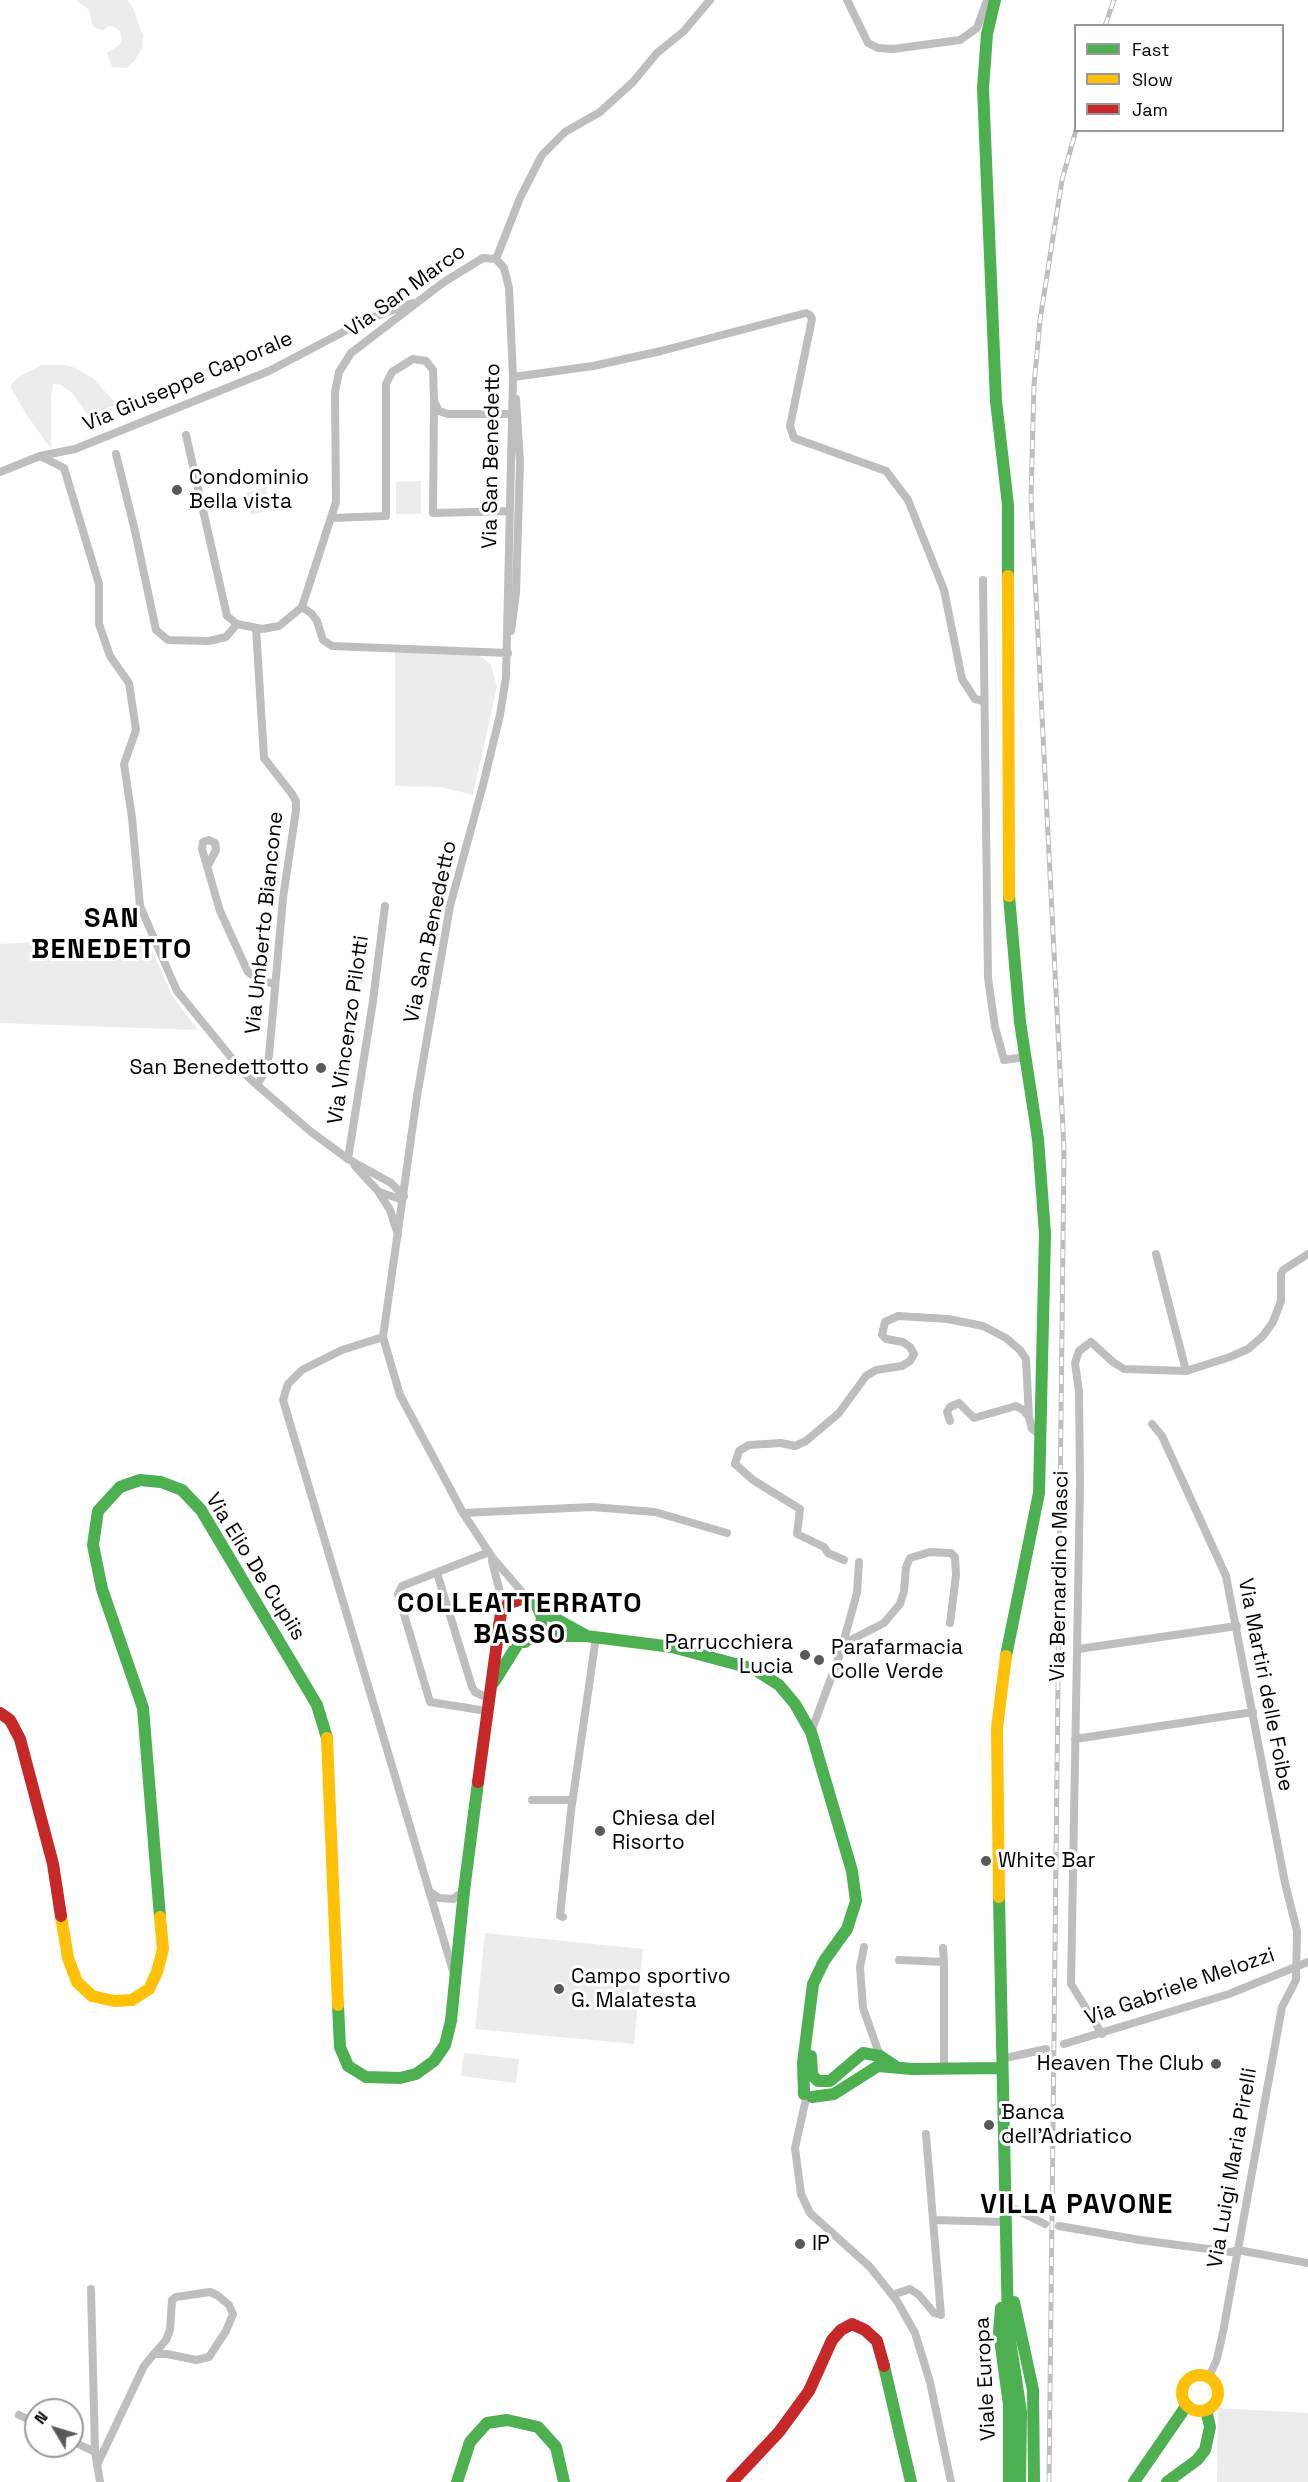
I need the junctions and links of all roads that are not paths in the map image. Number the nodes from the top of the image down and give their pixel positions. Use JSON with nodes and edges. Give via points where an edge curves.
{"nodes":[{"id":1,"x":710,"y":0,"type":"edge"},
{"id":2,"x":848,"y":0,"type":"edge"},
{"id":3,"x":987,"y":0,"type":"edge"},
{"id":4,"x":995,"y":0,"type":"edge"},
{"id":5,"x":496,"y":259,"type":"junction"},
{"id":6,"x":509,"y":288,"type":"joint"},
{"id":7,"x":419,"y":301,"type":"junction"},
{"id":8,"x":513,"y":377,"type":"junction"},
{"id":9,"x":434,"y":401,"type":"junction"},
{"id":10,"x":511,"y":414,"type":"junction"},
{"id":11,"x":186,"y":435,"type":"dead end"},
{"id":12,"x":116,"y":454,"type":"dead end"},
{"id":13,"x":40,"y":456,"type":"junction"},
{"id":14,"x":0,"y":472,"type":"edge"},
{"id":15,"x":508,"y":511,"type":"junction"},
{"id":16,"x":331,"y":518,"type":"junction"},
{"id":17,"x":982,"y":580,"type":"dead end"},
{"id":18,"x":302,"y":607,"type":"junction"},
{"id":19,"x":237,"y":624,"type":"junction"},
{"id":20,"x":256,"y":628,"type":"junction"},
{"id":21,"x":508,"y":653,"type":"junction"},
{"id":22,"x":983,"y":701,"type":"junction"},
{"id":23,"x":208,"y":865,"type":"dead end"},
{"id":24,"x":385,"y":906,"type":"dead end"},
{"id":25,"x":274,"y":984,"type":"junction"},
{"id":26,"x":1025,"y":1057,"type":"junction"},
{"id":27,"x":257,"y":1085,"type":"junction"},
{"id":28,"x":348,"y":1159,"type":"junction"},
{"id":29,"x":408,"y":1168,"type":"junction"},
{"id":30,"x":385,"y":1179,"type":"junction"},
{"id":31,"x":378,"y":1191,"type":"junction"},
{"id":32,"x":404,"y":1196,"type":"junction"},
{"id":33,"x":398,"y":1237,"type":"junction"},
{"id":34,"x":1156,"y":1254,"type":"dead end"},
{"id":35,"x":1308,"y":1254,"type":"edge"},
{"id":36,"x":383,"y":1337,"type":"junction"},
{"id":37,"x":1186,"y":1371,"type":"junction"},
{"id":38,"x":1029,"y":1418,"type":"junction"},
{"id":39,"x":950,"y":1421,"type":"dead end"},
{"id":40,"x":1152,"y":1424,"type":"dead end"},
{"id":41,"x":1042,"y":1435,"type":"junction"},
{"id":42,"x":463,"y":1513,"type":"junction"},
{"id":43,"x":727,"y":1533,"type":"dead end"},
{"id":44,"x":490,"y":1555,"type":"junction"},
{"id":45,"x":844,"y":1560,"type":"dead end"},
{"id":46,"x":859,"y":1562,"type":"dead end"},
{"id":47,"x":437,"y":1573,"type":"junction"},
{"id":48,"x":530,"y":1601,"type":"junction"},
{"id":49,"x":504,"y":1608,"type":"junction"},
{"id":50,"x":540,"y":1610,"type":"junction"},
{"id":51,"x":950,"y":1623,"type":"dead end"},
{"id":52,"x":499,"y":1624,"type":"junction"},
{"id":53,"x":1237,"y":1626,"type":"junction"},
{"id":54,"x":536,"y":1636,"type":"junction"},
{"id":55,"x":591,"y":1636,"type":"junction"},
{"id":56,"x":519,"y":1642,"type":"junction"},
{"id":57,"x":843,"y":1644,"type":"junction"},
{"id":58,"x":1078,"y":1649,"type":"junction"},
{"id":59,"x":488,"y":1701,"type":"junction"},
{"id":60,"x":1253,"y":1712,"type":"junction"},
{"id":61,"x":0,"y":1713,"type":"edge"},
{"id":62,"x":811,"y":1732,"type":"junction"},
{"id":63,"x":1075,"y":1739,"type":"junction"},
{"id":64,"x":532,"y":1800,"type":"dead end"},
{"id":65,"x":572,"y":1800,"type":"junction"},
{"id":66,"x":429,"y":1891,"type":"junction"},
{"id":67,"x":464,"y":1891,"type":"junction"},
{"id":68,"x":563,"y":1917,"type":"dead end"},
{"id":69,"x":864,"y":1947,"type":"dead end"},
{"id":70,"x":943,"y":1948,"type":"dead end"},
{"id":71,"x":899,"y":1960,"type":"dead end"},
{"id":72,"x":944,"y":1962,"type":"junction"},
{"id":73,"x":1308,"y":1962,"type":"edge"},
{"id":74,"x":1295,"y":1966,"type":"junction"},
{"id":75,"x":455,"y":1976,"type":"junction"},
{"id":76,"x":810,"y":1992,"type":"junction"},
{"id":77,"x":1102,"y":2034,"type":"junction"},
{"id":78,"x":1064,"y":2044,"type":"dead end"},
{"id":79,"x":1046,"y":2049,"type":"dead end"},
{"id":80,"x":880,"y":2056,"type":"junction"},
{"id":81,"x":1002,"y":2064,"type":"junction"},
{"id":82,"x":898,"y":2067,"type":"junction"},
{"id":83,"x":944,"y":2068,"type":"junction"},
{"id":84,"x":807,"y":2098,"type":"junction"},
{"id":85,"x":926,"y":2134,"type":"dead end"},
{"id":86,"x":1004,"y":2204,"type":"junction"},
{"id":87,"x":933,"y":2220,"type":"junction"},
{"id":88,"x":1005,"y":2222,"type":"junction"},
{"id":89,"x":1045,"y":2224,"type":"dead end"},
{"id":90,"x":1059,"y":2226,"type":"dead end"},
{"id":91,"x":1238,"y":2250,"type":"junction"},
{"id":92,"x":1308,"y":2263,"type":"edge"},
{"id":93,"x":1007,"y":2274,"type":"junction"},
{"id":94,"x":91,"y":2289,"type":"dead end"},
{"id":95,"x":892,"y":2295,"type":"junction"},
{"id":96,"x":154,"y":2354,"type":"junction"},
{"id":97,"x":1209,"y":2378,"type":"junction"},
{"id":98,"x":1187,"y":2405,"type":"junction"},
{"id":99,"x":1206,"y":2410,"type":"junction"},
{"id":100,"x":19,"y":2415,"type":"dead end"},
{"id":101,"x":24,"y":2417,"type":"edge"},
{"id":102,"x":84,"y":2447,"type":"edge"},
{"id":103,"x":95,"y":2452,"type":"junction"},
{"id":104,"x":97,"y":2465,"type":"junction"},
{"id":105,"x":1022,"y":2480,"type":"edge"},
{"id":106,"x":100,"y":2482,"type":"edge"},
{"id":107,"x":457,"y":2482,"type":"edge"},
{"id":108,"x":564,"y":2482,"type":"edge"},
{"id":109,"x":732,"y":2482,"type":"edge"},
{"id":110,"x":911,"y":2482,"type":"edge"},
{"id":111,"x":951,"y":2482,"type":"edge"},
{"id":112,"x":1009,"y":2482,"type":"edge"},
{"id":113,"x":1035,"y":2482,"type":"edge"},
{"id":114,"x":1134,"y":2482,"type":"edge"},
{"id":115,"x":1167,"y":2482,"type":"edge"}],
"edges":[{"from":1,"to":5,"type":"street","via":[[633,82],[600,112],[565,132],[542,155]]},
{"from":2,"to":3,"type":"street","via":[[868,43],[893,49],[960,40],[977,28]]},
{"from":4,"to":26,"type":"street","name":"Viale Europa","via":[[985,52],[984,106],[996,401],[1008,505],[1010,912]]},
{"from":5,"to":6,"type":"street","name":"Via San Marco","via":[[504,268]]},
{"from":5,"to":7,"type":"street","name":"Via San Marco","via":[[483,258]]},
{"from":6,"to":8,"type":"street","name":"Via San Benedetto"},
{"from":7,"to":13,"type":"street","name":"Via Giuseppe Caporale","via":[[368,319],[269,371],[75,449]]},
{"from":7,"to":16,"type":"street","name":"Via San Marco","via":[[351,353],[339,372],[335,392],[336,502]]},
{"from":8,"to":10,"type":"street","name":"Via San Benedetto"},
{"from":8,"to":21,"type":"street","via":[[520,462],[516,593]]},
{"from":8,"to":22,"type":"street","via":[[593,366],[810,315],[790,426],[794,438],[886,471],[908,500],[944,590],[962,679],[975,699]]},
{"from":9,"to":10,"type":"street","via":[[439,411],[448,414]]},
{"from":9,"to":15,"type":"street","via":[[433,513]]},
{"from":9,"to":16,"type":"street","via":[[433,370],[426,361],[413,359],[392,372],[386,384],[386,516]]},
{"from":10,"to":15,"type":"street","name":"Via San Benedetto"},
{"from":11,"to":19,"type":"street","via":[[227,616]]},
{"from":12,"to":19,"type":"street","via":[[156,630],[168,640],[209,641],[226,637]]},
{"from":13,"to":14,"type":"street","name":"Via Giuseppe Caporale"},
{"from":13,"to":27,"type":"street","name":"Via Vincenzo Pilotti","via":[[64,468],[99,584],[99,624],[111,656],[129,683],[136,730],[124,764],[140,906],[177,992]]},
{"from":15,"to":21,"type":"street","name":"Via San Benedetto"},
{"from":16,"to":18,"type":"street","name":"Via San Marco"},
{"from":17,"to":22,"type":"street"},
{"from":18,"to":20,"type":"street","via":[[279,626]]},
{"from":18,"to":21,"type":"street","via":[[312,614],[323,640],[332,646]]},
{"from":19,"to":20,"type":"street"},
{"from":20,"to":25,"type":"street","name":"Via Umberto Biancone","via":[[264,758],[296,801]]},
{"from":21,"to":29,"type":"street","name":"Via San Benedetto","via":[[500,715],[450,906]]},
{"from":22,"to":26,"type":"street","via":[[988,978],[1004,1060]]},
{"from":23,"to":25,"type":"street","via":[[220,911],[248,972]]},
{"from":24,"to":28,"type":"street","name":"Via Vincenzo Pilotti"},
{"from":25,"to":27,"type":"street","name":"Via Umberto Biancone","via":[[269,1056]]},
{"from":26,"to":41,"type":"street","name":"Viale Europa","via":[[1045,1215]]},
{"from":27,"to":28,"type":"street","name":"Via Vincenzo Pilotti"},
{"from":28,"to":30,"type":"street","name":"Via Vincenzo Pilotti"},
{"from":28,"to":31,"type":"street","name":"Via Vincenzo Pilotti"},
{"from":29,"to":30,"type":"street","via":[[396,1181]]},
{"from":29,"to":32,"type":"street","name":"Via San Benedetto"},
{"from":30,"to":32,"type":"street","name":"Via Vincenzo Pilotti"},
{"from":31,"to":32,"type":"street","via":[[397,1198]]},
{"from":31,"to":33,"type":"street","name":"Via Vincenzo Pilotti","via":[[390,1210]]},
{"from":32,"to":33,"type":"street","name":"Via San Benedetto"},
{"from":33,"to":36,"type":"street","name":"Via San Benedetto"},
{"from":34,"to":37,"type":"street"},
{"from":35,"to":37,"type":"street","via":[[1281,1274],[1281,1301],[1263,1336],[1230,1357]]},
{"from":36,"to":42,"type":"street","name":"Via San Benedetto","via":[[400,1395]]},
{"from":36,"to":66,"type":"street","via":[[342,1350],[302,1370],[288,1384],[283,1400]]},
{"from":37,"to":58,"type":"street","name":"Via Bernardino Masci","via":[[1124,1369],[1091,1342],[1079,1351],[1075,1363],[1080,1484]]},
{"from":38,"to":39,"type":"street","via":[[1016,1407],[974,1418],[959,1403],[947,1412]]},
{"from":38,"to":41,"type":"street","via":[[1032,1429]]},
{"from":38,"to":45,"type":"street","via":[[1026,1359],[1006,1338],[983,1326],[948,1319],[898,1316],[885,1322],[882,1335],[910,1347],[914,1354],[910,1361],[866,1376],[839,1413],[806,1441],[795,1446],[749,1445],[739,1451],[735,1464],[800,1509],[797,1534]]},
{"from":40,"to":53,"type":"street","name":"Via Martiri delle Foibe","via":[[1162,1436],[1226,1576]]},
{"from":41,"to":81,"type":"street","name":"Viale Europa","via":[[1034,1527],[997,1714]]},
{"from":42,"to":43,"type":"street","via":[[592,1507],[655,1512]]},
{"from":42,"to":44,"type":"street","name":"Via San Benedetto"},
{"from":44,"to":47,"type":"street"},
{"from":44,"to":48,"type":"street"},
{"from":44,"to":49,"type":"street"},
{"from":46,"to":57,"type":"street","via":[[857,1593]]},
{"from":47,"to":59,"type":"street","via":[[472,1687]]},
{"from":47,"to":59,"type":"street","via":[[402,1586],[398,1594],[428,1698],[435,1703]]},
{"from":48,"to":49,"type":"street","via":[[515,1600]]},
{"from":48,"to":50,"type":"street"},
{"from":49,"to":52,"type":"street"},
{"from":50,"to":54,"type":"street","via":[[543,1624]]},
{"from":50,"to":55,"type":"street"},
{"from":51,"to":57,"type":"street","via":[[955,1557],[951,1552],[930,1552],[910,1558],[900,1604],[884,1623]]},
{"from":52,"to":56,"type":"street","via":[[504,1635]]},
{"from":52,"to":59,"type":"street","name":"Via Elio De Cupiis"},
{"from":53,"to":58,"type":"street"},
{"from":53,"to":60,"type":"street","name":"Via Martiri delle Foibe"},
{"from":54,"to":55,"type":"street"},
{"from":54,"to":56,"type":"street"},
{"from":55,"to":62,"type":"street","via":[[672,1647],[754,1669],[779,1685]]},
{"from":55,"to":65,"type":"street"},
{"from":56,"to":59,"type":"street","via":[[504,1663]]},
{"from":57,"to":62,"type":"street"},
{"from":58,"to":63,"type":"street","name":"Via Bernardino Masci"},
{"from":59,"to":67,"type":"street","name":"Via Elio De Cupiis"},
{"from":60,"to":63,"type":"street"},
{"from":60,"to":74,"type":"street","name":"Via Martiri delle Foibe","via":[[1297,1931]]},
{"from":61,"to":75,"type":"street","name":"Via Elio De Cupiis","via":[[10,1720],[20,1739],[53,1864],[68,1958],[77,1982],[92,1996],[132,2000],[148,1989],[163,1949],[142,1708],[102,1589],[93,1545],[98,1511],[120,1487],[141,1480],[182,1490],[201,1510],[317,1705],[329,1744],[339,2047],[348,2066],[366,2077],[400,2078],[416,2074],[434,2061],[445,2045],[451,2021]]},
{"from":62,"to":76,"type":"street","via":[[852,1871],[856,1901],[848,1929],[824,1961]]},
{"from":63,"to":77,"type":"street","name":"Via Bernardino Masci","via":[[1071,1984]]},
{"from":64,"to":65,"type":"street"},
{"from":65,"to":68,"type":"street","via":[[560,1916]]},
{"from":66,"to":67,"type":"street","via":[[439,1898],[453,1899]]},
{"from":66,"to":75,"type":"street"},
{"from":67,"to":75,"type":"street","name":"Via Elio De Cupiis"},
{"from":69,"to":80,"type":"street","via":[[860,1967],[863,2008]]},
{"from":70,"to":72,"type":"street"},
{"from":71,"to":72,"type":"street"},
{"from":72,"to":83,"type":"street"},
{"from":73,"to":74,"type":"street","name":"Via Gabriele Melozzi"},
{"from":74,"to":77,"type":"street","name":"Via Gabriele Melozzi","via":[[1229,1994]]},
{"from":74,"to":91,"type":"street","name":"Via Luigi Maria Pirelli","via":[[1296,1980],[1282,2007]]},
{"from":76,"to":80,"type":"street","via":[[815,2024],[812,2075],[818,2081],[830,2081],[863,2054]]},
{"from":76,"to":84,"type":"street","via":[[803,2063]]},
{"from":77,"to":78,"type":"street","name":"Via Gabriele Melozzi"},
{"from":79,"to":81,"type":"street"},
{"from":80,"to":82,"type":"street"},
{"from":81,"to":83,"type":"street"},
{"from":81,"to":86,"type":"street","name":"Viale Europa"},
{"from":82,"to":83,"type":"street"},
{"from":82,"to":84,"type":"street","via":[[878,2066],[834,2094]]},
{"from":84,"to":95,"type":"street","via":[[795,2148],[801,2194],[810,2213],[870,2267]]},
{"from":85,"to":87,"type":"street"},
{"from":86,"to":88,"type":"street","name":"Viale Europa"},
{"from":86,"to":89,"type":"street"},
{"from":87,"to":88,"type":"street"},
{"from":87,"to":95,"type":"street","via":[[941,2315],[910,2289]]},
{"from":88,"to":93,"type":"street","name":"Viale Europa"},
{"from":90,"to":91,"type":"street","via":[[1140,2240]]},
{"from":91,"to":92,"type":"street"},
{"from":91,"to":97,"type":"street","name":"Via Luigi Maria Pirelli","via":[[1217,2359]]},
{"from":93,"to":105,"type":"street","name":"Viale Europa","via":[[1008,2327],[1021,2412]]},
{"from":93,"to":112,"type":"street","name":"Viale Europa","via":[[999,2332],[1009,2419]]},
{"from":93,"to":113,"type":"street","name":"Viale Europa","via":[[1031,2376]]},
{"from":94,"to":103,"type":"street"},
{"from":95,"to":111,"type":"street","via":[[915,2333],[930,2382]]},
{"from":96,"to":96,"type":"street","via":[[196,2360],[209,2357],[233,2314],[229,2305],[210,2292],[176,2297],[172,2300],[170,2330]]},
{"from":96,"to":104,"type":"street","via":[[144,2366]]},
{"from":97,"to":98,"type":"street","via":[[1195,2376],[1186,2382],[1182,2396]]},
{"from":97,"to":99,"type":"street","via":[[1218,2394]]},
{"from":98,"to":99,"type":"street","via":[[1194,2410]]},
{"from":98,"to":114,"type":"street"},
{"from":99,"to":115,"type":"street","via":[[1210,2427],[1204,2450]]},
{"from":100,"to":101,"type":"street"},
{"from":102,"to":103,"type":"street"},
{"from":103,"to":104,"type":"street"},
{"from":104,"to":106,"type":"street"},
{"from":107,"to":108,"type":"street","via":[[470,2442],[487,2423],[507,2420],[538,2427],[555,2446]]},
{"from":109,"to":110,"type":"street","via":[[779,2432],[809,2391],[832,2340],[852,2325],[866,2330],[877,2341]]}]}
